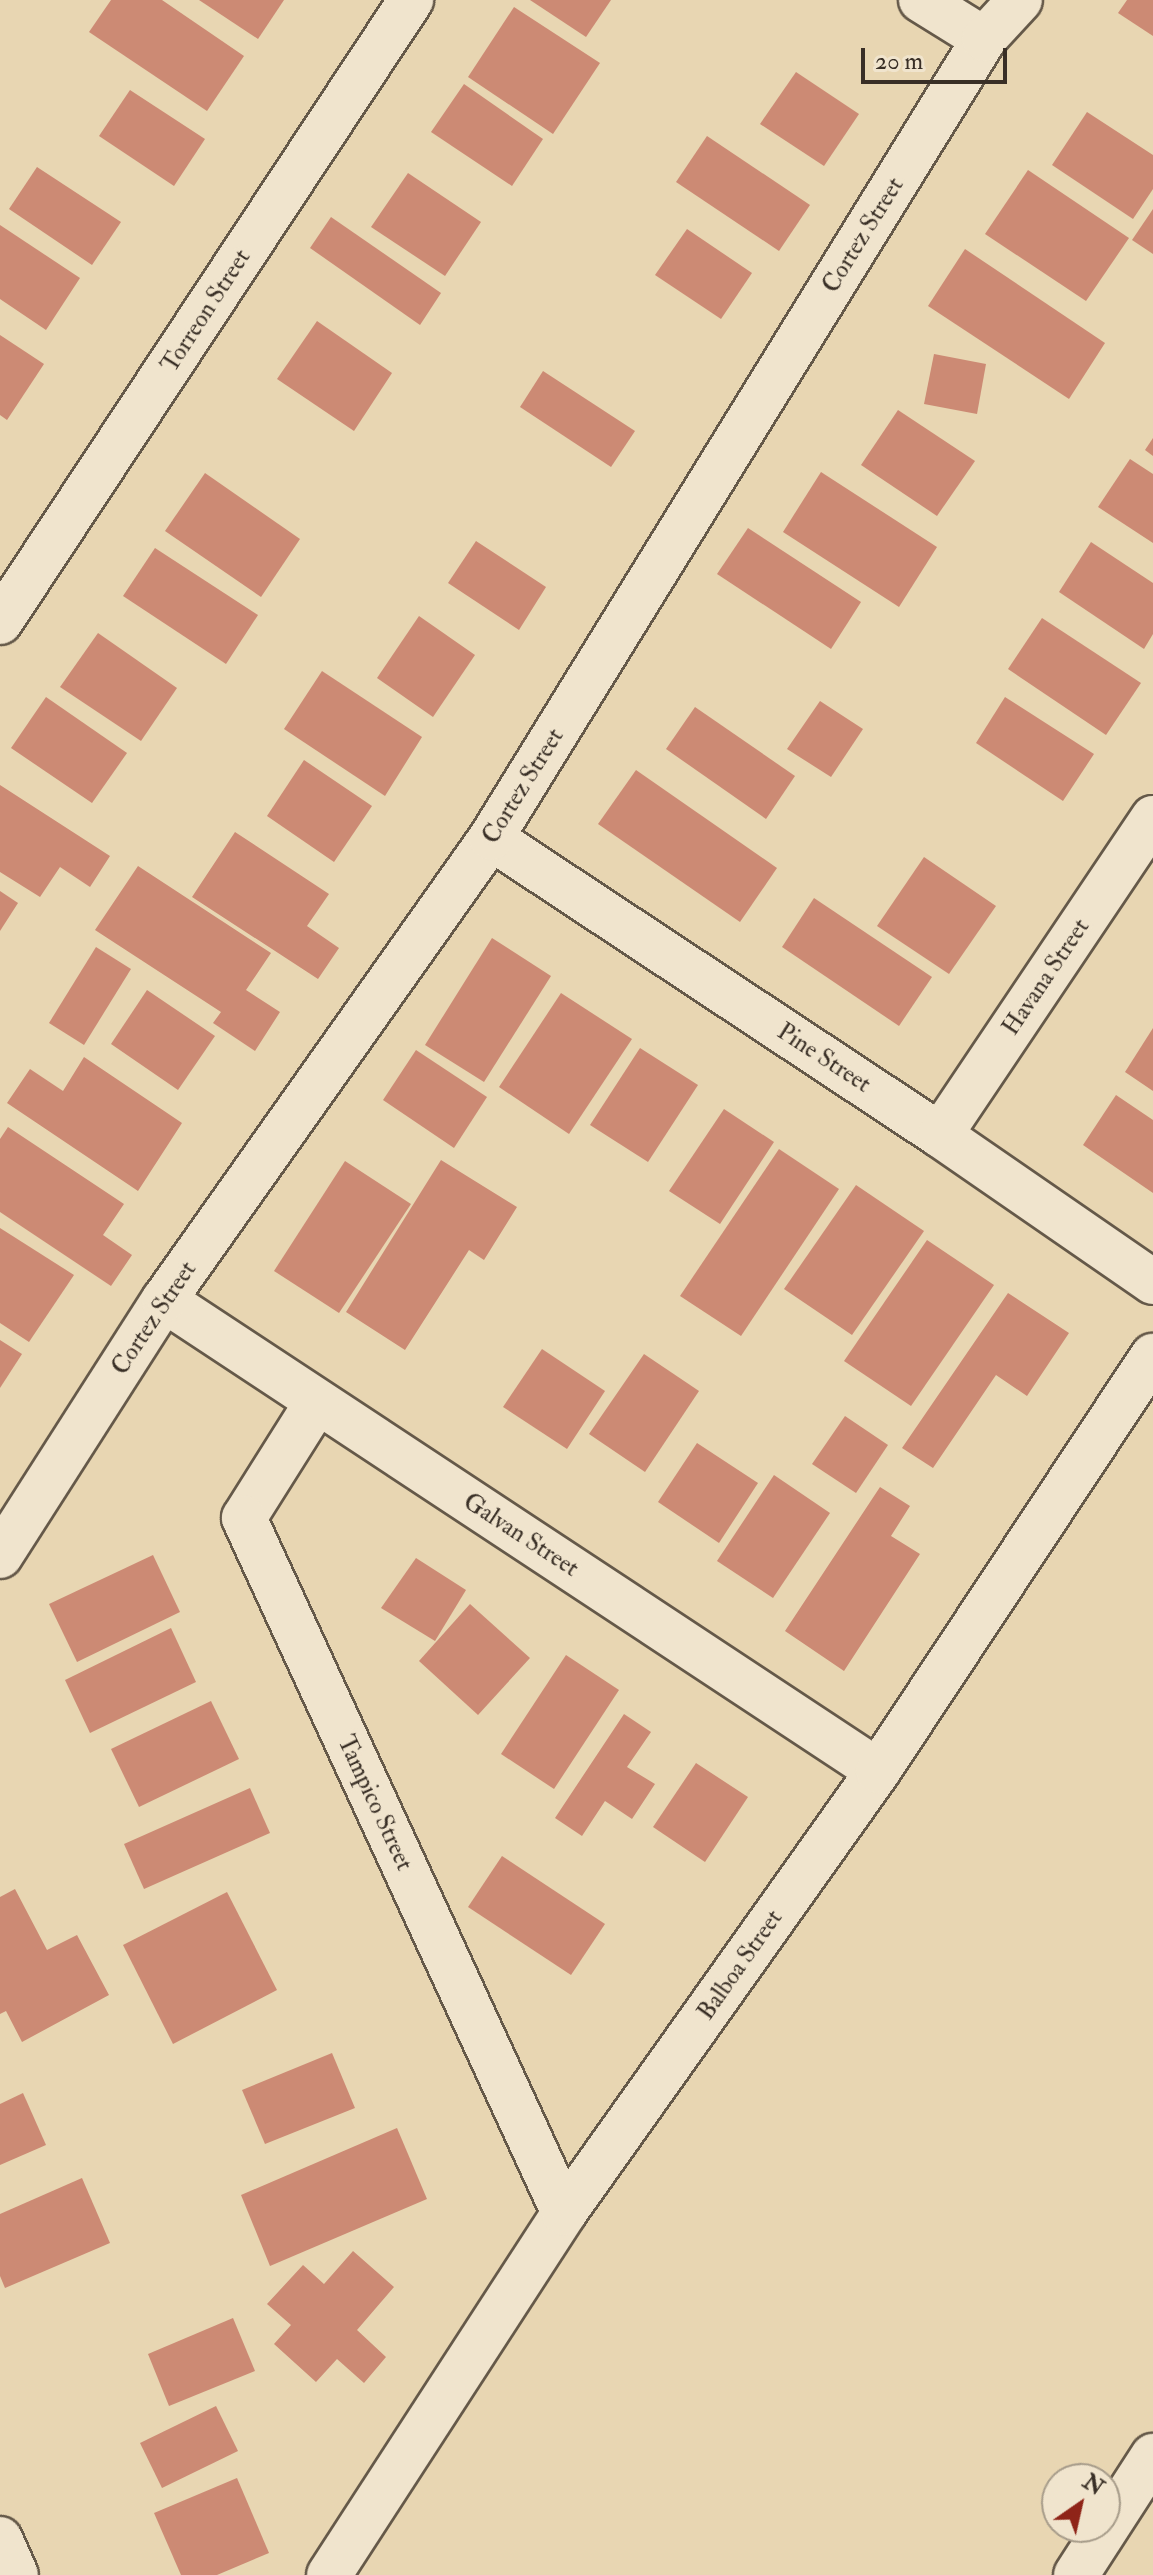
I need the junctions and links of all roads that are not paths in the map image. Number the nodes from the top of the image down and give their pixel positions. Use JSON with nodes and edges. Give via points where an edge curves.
{"nodes":[{"id":1,"x":411,"y":0,"type":"edge"},
{"id":2,"x":921,"y":0,"type":"edge"},
{"id":3,"x":1020,"y":0,"type":"edge"},
{"id":4,"x":984,"y":39,"type":"junction"},
{"id":5,"x":0,"y":622,"type":"edge"},
{"id":6,"x":1153,"y":818,"type":"edge"},
{"id":7,"x":491,"y":838,"type":"junction"},
{"id":8,"x":940,"y":1135,"type":"junction"},
{"id":9,"x":1153,"y":1282,"type":"edge"},
{"id":10,"x":164,"y":1300,"type":"junction"},
{"id":11,"x":1153,"y":1356,"type":"edge"},
{"id":12,"x":317,"y":1402,"type":"junction"},
{"id":13,"x":0,"y":1556,"type":"edge"},
{"id":14,"x":878,"y":1771,"type":"junction"},
{"id":15,"x":564,"y":2213,"type":"junction"},
{"id":16,"x":1153,"y":2456,"type":"edge"},
{"id":17,"x":0,"y":2539,"type":"edge"},
{"id":18,"x":16,"y":2575,"type":"edge"},
{"id":19,"x":329,"y":2575,"type":"edge"},
{"id":20,"x":1076,"y":2575,"type":"edge"}],
"edges":[{"from":1,"to":5,"type":"street","name":"Torreon Street"},
{"from":2,"to":4,"type":"street"},
{"from":3,"to":4,"type":"street","name":"Cortez Street"},
{"from":4,"to":7,"type":"street","name":"Cortez Street"},
{"from":6,"to":8,"type":"street","name":"Havana Street"},
{"from":7,"to":8,"type":"street","name":"Pine Street"},
{"from":7,"to":10,"type":"street","name":"Cortez Street"},
{"from":8,"to":9,"type":"street","name":"Pine Street"},
{"from":10,"to":12,"type":"street","name":"Galvan Street"},
{"from":10,"to":13,"type":"street","name":"Cortez Street"},
{"from":11,"to":14,"type":"street","name":"Balboa Street"},
{"from":12,"to":14,"type":"street","name":"Galvan Street"},
{"from":12,"to":15,"type":"street","name":"Tampico Street","via":[[244,1518]]},
{"from":14,"to":15,"type":"street","name":"Balboa Street"},
{"from":15,"to":19,"type":"street","name":"Balboa Street"},
{"from":16,"to":20,"type":"street"},
{"from":17,"to":18,"type":"street"}]}
